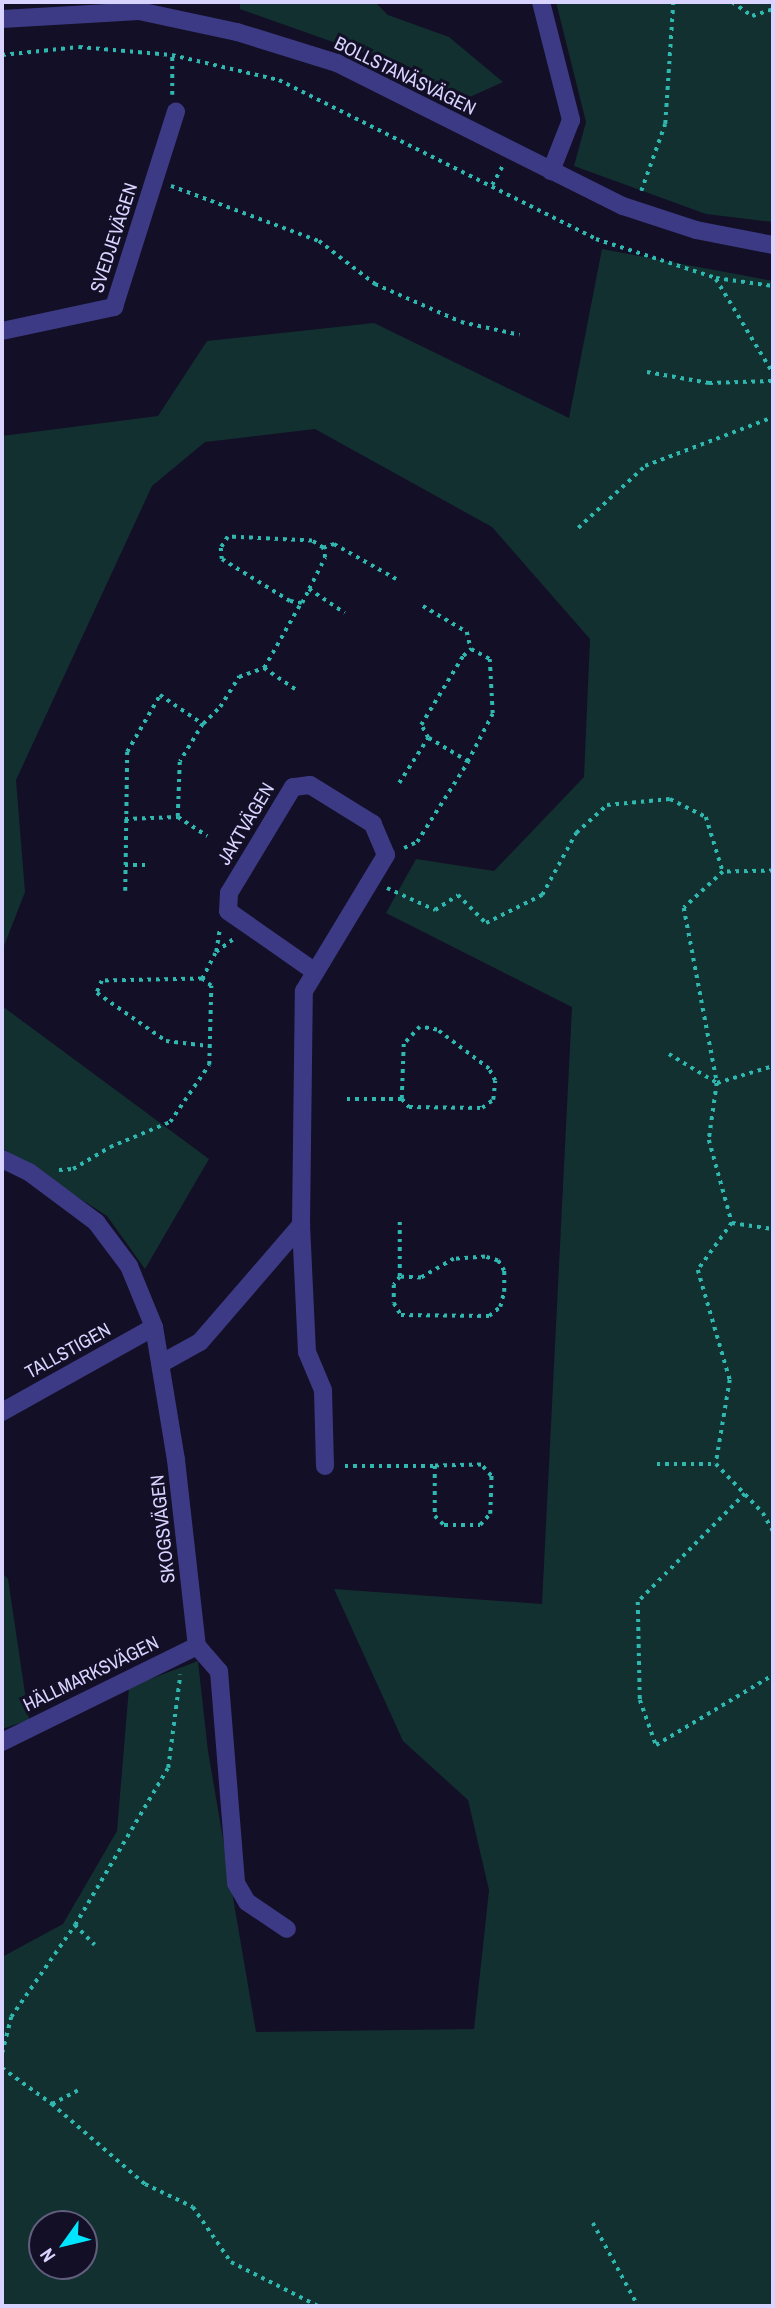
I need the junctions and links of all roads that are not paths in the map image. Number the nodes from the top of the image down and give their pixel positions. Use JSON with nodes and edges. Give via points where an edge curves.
{"nodes":[{"id":1,"x":541,"y":2,"type":"edge"},
{"id":2,"x":139,"y":6,"type":"edge"},
{"id":3,"x":2,"y":19,"type":"edge"},
{"id":4,"x":176,"y":112,"type":"road end"},
{"id":5,"x":551,"y":171,"type":"junction"},
{"id":6,"x":773,"y":246,"type":"edge"},
{"id":7,"x":2,"y":331,"type":"edge"},
{"id":8,"x":314,"y":971,"type":"junction"},
{"id":9,"x":2,"y":1159,"type":"edge"},
{"id":10,"x":300,"y":1225,"type":"junction"},
{"id":11,"x":154,"y":1327,"type":"junction"},
{"id":12,"x":162,"y":1363,"type":"junction"},
{"id":13,"x":2,"y":1412,"type":"edge"},
{"id":14,"x":326,"y":1466,"type":"road end"},
{"id":15,"x":190,"y":1649,"type":"junction"},
{"id":16,"x":2,"y":1746,"type":"edge"},
{"id":17,"x":287,"y":1929,"type":"dead end"}],
"edges":[{"from":1,"to":5,"type":"street","via":[[571,120]]},
{"from":2,"to":3,"type":"street","name":"BOLLSTANÄSVÄGEN"},
{"from":2,"to":5,"type":"street","name":"BOLLSTANÄSVÄGEN","via":[[337,63]]},
{"from":4,"to":7,"type":"street","name":"SVEDJEVÄGEN","via":[[114,307]]},
{"from":5,"to":6,"type":"street","name":"BOLLSTANÄSVÄGEN","via":[[634,210],[696,230]]},
{"from":8,"to":8,"type":"street","name":"JAKTVÄGEN","via":[[386,855],[373,824],[310,785],[293,786],[229,893],[228,911]]},
{"from":8,"to":10,"type":"street","via":[[304,1004]]},
{"from":9,"to":11,"type":"street","name":"SKOGSVÄGEN","via":[[29,1172],[96,1222],[129,1266]]},
{"from":10,"to":12,"type":"street","via":[[200,1342]]},
{"from":10,"to":14,"type":"street","via":[[307,1352],[323,1390]]},
{"from":11,"to":12,"type":"street","name":"SKOGSVÄGEN"},
{"from":11,"to":13,"type":"street","name":"TALLSTIGEN"},
{"from":12,"to":15,"type":"street","name":"SKOGSVÄGEN"},
{"from":15,"to":16,"type":"street","name":"HÄLLMARKSVÄGEN"},
{"from":15,"to":17,"type":"street","via":[[219,1671],[236,1883],[247,1902]]}]}
